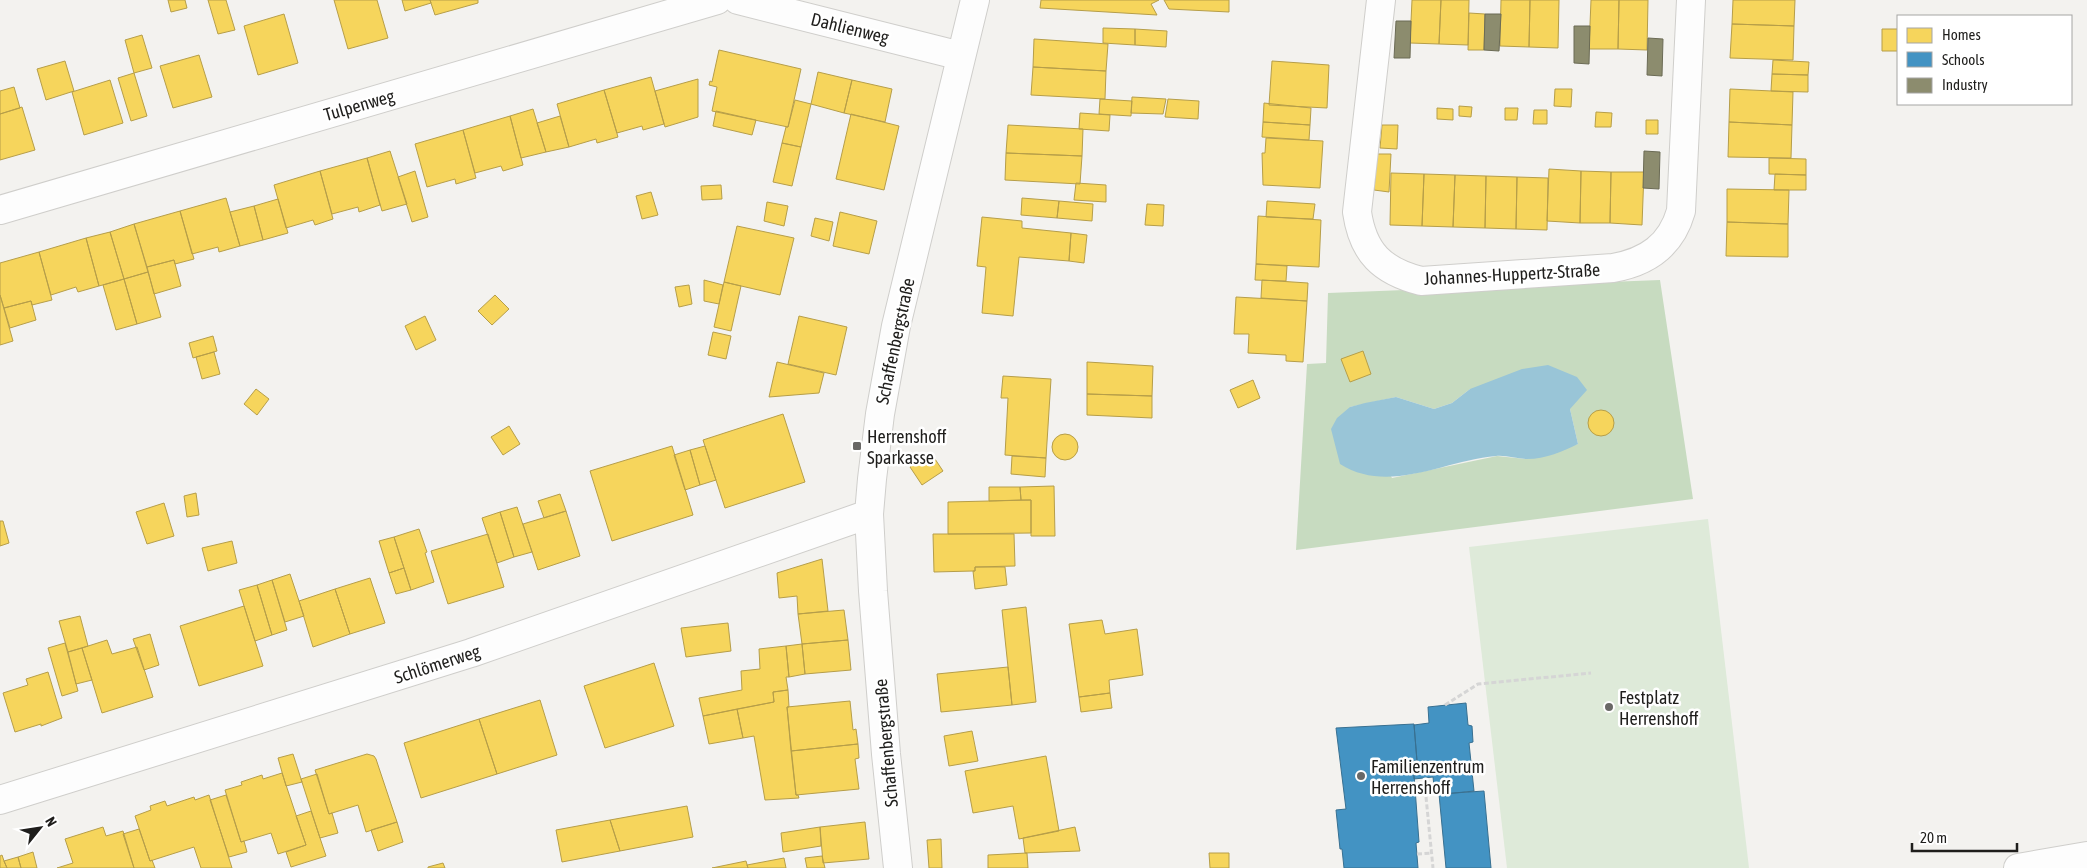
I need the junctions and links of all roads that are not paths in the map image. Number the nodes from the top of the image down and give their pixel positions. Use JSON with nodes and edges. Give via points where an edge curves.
{"nodes":[{"id":1,"x":717,"y":0,"type":"edge"},
{"id":2,"x":738,"y":0,"type":"edge"},
{"id":3,"x":975,"y":0,"type":"edge"},
{"id":4,"x":1382,"y":0,"type":"edge"},
{"id":5,"x":1691,"y":0,"type":"edge"},
{"id":6,"x":961,"y":56,"type":"junction"},
{"id":7,"x":0,"y":210,"type":"edge"},
{"id":8,"x":869,"y":514,"type":"junction"},
{"id":9,"x":0,"y":800,"type":"edge"},
{"id":10,"x":2087,"y":856,"type":"edge"},
{"id":11,"x":898,"y":868,"type":"edge"},
{"id":12,"x":2018,"y":868,"type":"edge"}],
"edges":[{"from":1,"to":7,"type":"street","name":"Tulpenweg"},
{"from":2,"to":6,"type":"street","name":"Dahlienweg"},
{"from":3,"to":6,"type":"street","name":"Schaffenbergstraße"},
{"from":4,"to":5,"type":"street","name":"Johannes-Huppertz-Straße","via":[[1357,212],[1359,230],[1377,260],[1391,271],[1421,280],[1613,268],[1631,265],[1660,247],[1677,224],[1681,211]]},
{"from":6,"to":8,"type":"street","name":"Schaffenbergstraße","via":[[896,326],[880,414]]},
{"from":8,"to":9,"type":"street","name":"Schlömerweg","via":[[471,653]]},
{"from":8,"to":11,"type":"street","name":"Schaffenbergstraße","via":[[886,754]]},
{"from":10,"to":12,"type":"street"}]}
